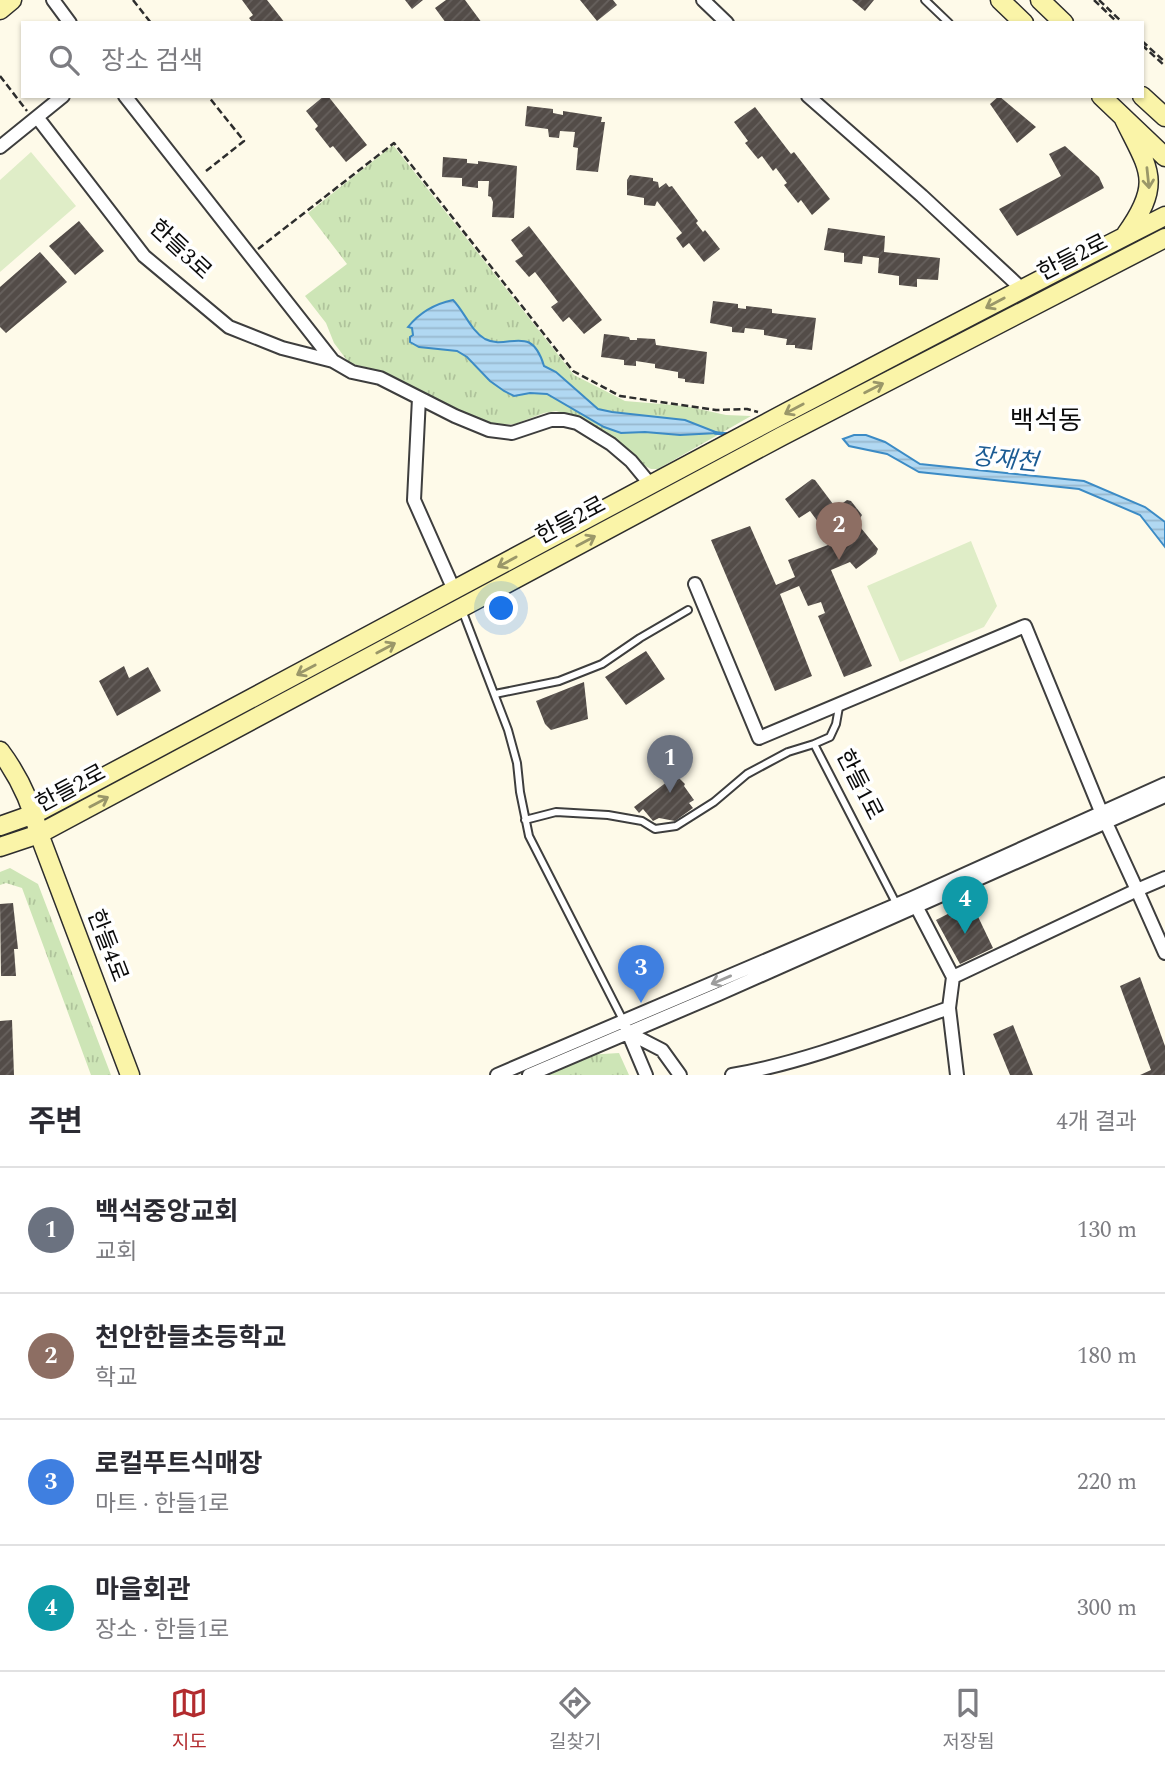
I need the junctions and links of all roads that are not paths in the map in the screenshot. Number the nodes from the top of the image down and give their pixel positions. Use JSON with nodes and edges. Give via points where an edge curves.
{"nodes":[{"id":1,"x":12,"y":0,"type":"edge"},
{"id":2,"x":53,"y":0,"type":"edge"},
{"id":3,"x":703,"y":0,"type":"edge"},
{"id":4,"x":925,"y":0,"type":"edge"},
{"id":5,"x":1000,"y":0,"type":"edge"},
{"id":6,"x":1040,"y":0,"type":"edge"},
{"id":7,"x":716,"y":5,"type":"edge"},
{"id":8,"x":0,"y":10,"type":"edge"},
{"id":9,"x":69,"y":21,"type":"edge"},
{"id":10,"x":726,"y":21,"type":"edge"},
{"id":11,"x":947,"y":21,"type":"edge"},
{"id":12,"x":1022,"y":21,"type":"edge"},
{"id":13,"x":1062,"y":21,"type":"edge"},
{"id":14,"x":60,"y":98,"type":"edge"},
{"id":15,"x":127,"y":98,"type":"edge"},
{"id":16,"x":810,"y":98,"type":"edge"},
{"id":17,"x":1103,"y":98,"type":"edge"},
{"id":18,"x":1144,"y":98,"type":"edge"},
{"id":19,"x":1123,"y":117,"type":"junction"},
{"id":20,"x":1165,"y":117,"type":"edge"},
{"id":21,"x":35,"y":118,"type":"junction"},
{"id":22,"x":0,"y":147,"type":"edge"},
{"id":23,"x":1165,"y":157,"type":"edge"},
{"id":24,"x":1165,"y":216,"type":"edge"},
{"id":25,"x":1123,"y":237,"type":"junction"},
{"id":26,"x":1161,"y":242,"type":"edge"},
{"id":27,"x":1022,"y":289,"type":"junction"},
{"id":28,"x":333,"y":361,"type":"junction"},
{"id":29,"x":419,"y":398,"type":"junction"},
{"id":30,"x":650,"y":484,"type":"junction"},
{"id":31,"x":695,"y":584,"type":"dead end"},
{"id":32,"x":454,"y":590,"type":"junction"},
{"id":33,"x":461,"y":608,"type":"junction"},
{"id":34,"x":688,"y":610,"type":"dead end"},
{"id":35,"x":495,"y":694,"type":"junction"},
{"id":36,"x":839,"y":706,"type":"junction"},
{"id":37,"x":814,"y":744,"type":"junction"},
{"id":38,"x":0,"y":751,"type":"edge"},
{"id":39,"x":1165,"y":785,"type":"edge"},
{"id":40,"x":1165,"y":796,"type":"edge"},
{"id":41,"x":34,"y":814,"type":"junction"},
{"id":42,"x":1105,"y":818,"type":"junction"},
{"id":43,"x":525,"y":820,"type":"junction"},
{"id":44,"x":0,"y":826,"type":"edge"},
{"id":45,"x":38,"y":834,"type":"junction"},
{"id":46,"x":0,"y":847,"type":"edge"},
{"id":47,"x":1165,"y":878,"type":"edge"},
{"id":48,"x":1137,"y":890,"type":"junction"},
{"id":49,"x":914,"y":903,"type":"junction"},
{"id":50,"x":897,"y":905,"type":"junction"},
{"id":51,"x":1165,"y":953,"type":"edge"},
{"id":52,"x":953,"y":977,"type":"junction"},
{"id":53,"x":950,"y":1008,"type":"junction"},
{"id":54,"x":626,"y":1027,"type":"junction"},
{"id":55,"x":130,"y":1075,"type":"edge"},
{"id":56,"x":497,"y":1075,"type":"edge"},
{"id":57,"x":529,"y":1075,"type":"edge"},
{"id":58,"x":646,"y":1075,"type":"edge"},
{"id":59,"x":680,"y":1075,"type":"edge"},
{"id":60,"x":732,"y":1075,"type":"edge"},
{"id":61,"x":957,"y":1075,"type":"edge"}],
"edges":[{"from":1,"to":8,"type":"street"},
{"from":2,"to":9,"type":"street"},
{"from":3,"to":7,"type":"street"},
{"from":4,"to":11,"type":"lane"},
{"from":5,"to":12,"type":"street"},
{"from":6,"to":13,"type":"street"},
{"from":7,"to":10,"type":"street"},
{"from":14,"to":21,"type":"street"},
{"from":15,"to":28,"type":"street","name":"한들3로"},
{"from":16,"to":27,"type":"street","name":"한들2로"},
{"from":17,"to":19,"type":"street"},
{"from":18,"to":20,"type":"street"},
{"from":19,"to":23,"type":"street"},
{"from":19,"to":25,"type":"street","one_way":true,"via":[[1147,167],[1150,191]]},
{"from":21,"to":22,"type":"street"},
{"from":21,"to":28,"type":"street","name":"한들3로","via":[[144,256],[229,327]]},
{"from":24,"to":25,"type":"street","name":"한들2로"},
{"from":25,"to":27,"type":"street","name":"한들2로"},
{"from":33,"to":26,"type":"street","name":"한들2로","one_way":true,"via":[[782,436]]},
{"from":27,"to":30,"type":"street","name":"한들2로","one_way":true},
{"from":28,"to":29,"type":"street","name":"한들3로"},
{"from":29,"to":30,"type":"street","name":"한들3로","via":[[489,430],[512,433],[551,421],[577,423],[611,444]]},
{"from":29,"to":32,"type":"street","via":[[414,500]]},
{"from":30,"to":32,"type":"street","name":"한들2로","one_way":true},
{"from":31,"to":36,"type":"street","via":[[759,738]]},
{"from":32,"to":33,"type":"lane"},
{"from":32,"to":41,"type":"street","name":"한들2로","one_way":true},
{"from":33,"to":35,"type":"lane"},
{"from":45,"to":33,"type":"street","name":"한들2로","one_way":true},
{"from":34,"to":35,"type":"lane","via":[[602,664],[559,681]]},
{"from":35,"to":43,"type":"lane","via":[[517,763]]},
{"from":36,"to":37,"type":"lane","via":[[830,737]]},
{"from":36,"to":42,"type":"street","via":[[1025,626]]},
{"from":37,"to":43,"type":"lane","name":"한들1로","via":[[747,774],[714,803],[676,826],[655,830],[642,821],[556,812]]},
{"from":37,"to":50,"type":"lane","name":"한들1로"},
{"from":38,"to":41,"type":"street"},
{"from":39,"to":42,"type":"street"},
{"from":40,"to":42,"type":"street"},
{"from":41,"to":44,"type":"street","name":"한들2로"},
{"from":41,"to":45,"type":"street","name":"한들4로"},
{"from":42,"to":48,"type":"street"},
{"from":42,"to":49,"type":"street"},
{"from":43,"to":54,"type":"lane","via":[[540,860]]},
{"from":45,"to":46,"type":"street","name":"한들2로"},
{"from":45,"to":55,"type":"street","name":"한들4로"},
{"from":47,"to":48,"type":"street"},
{"from":48,"to":51,"type":"street"},
{"from":48,"to":52,"type":"street"},
{"from":49,"to":50,"type":"street"},
{"from":49,"to":52,"type":"street"},
{"from":49,"to":54,"type":"street","via":[[719,994]]},
{"from":50,"to":54,"type":"street","one_way":true},
{"from":52,"to":53,"type":"street"},
{"from":53,"to":60,"type":"street","via":[[840,1046]]},
{"from":53,"to":61,"type":"street"},
{"from":54,"to":56,"type":"street"},
{"from":54,"to":57,"type":"street"},
{"from":54,"to":58,"type":"street"},
{"from":54,"to":59,"type":"street","via":[[662,1050]]}]}
